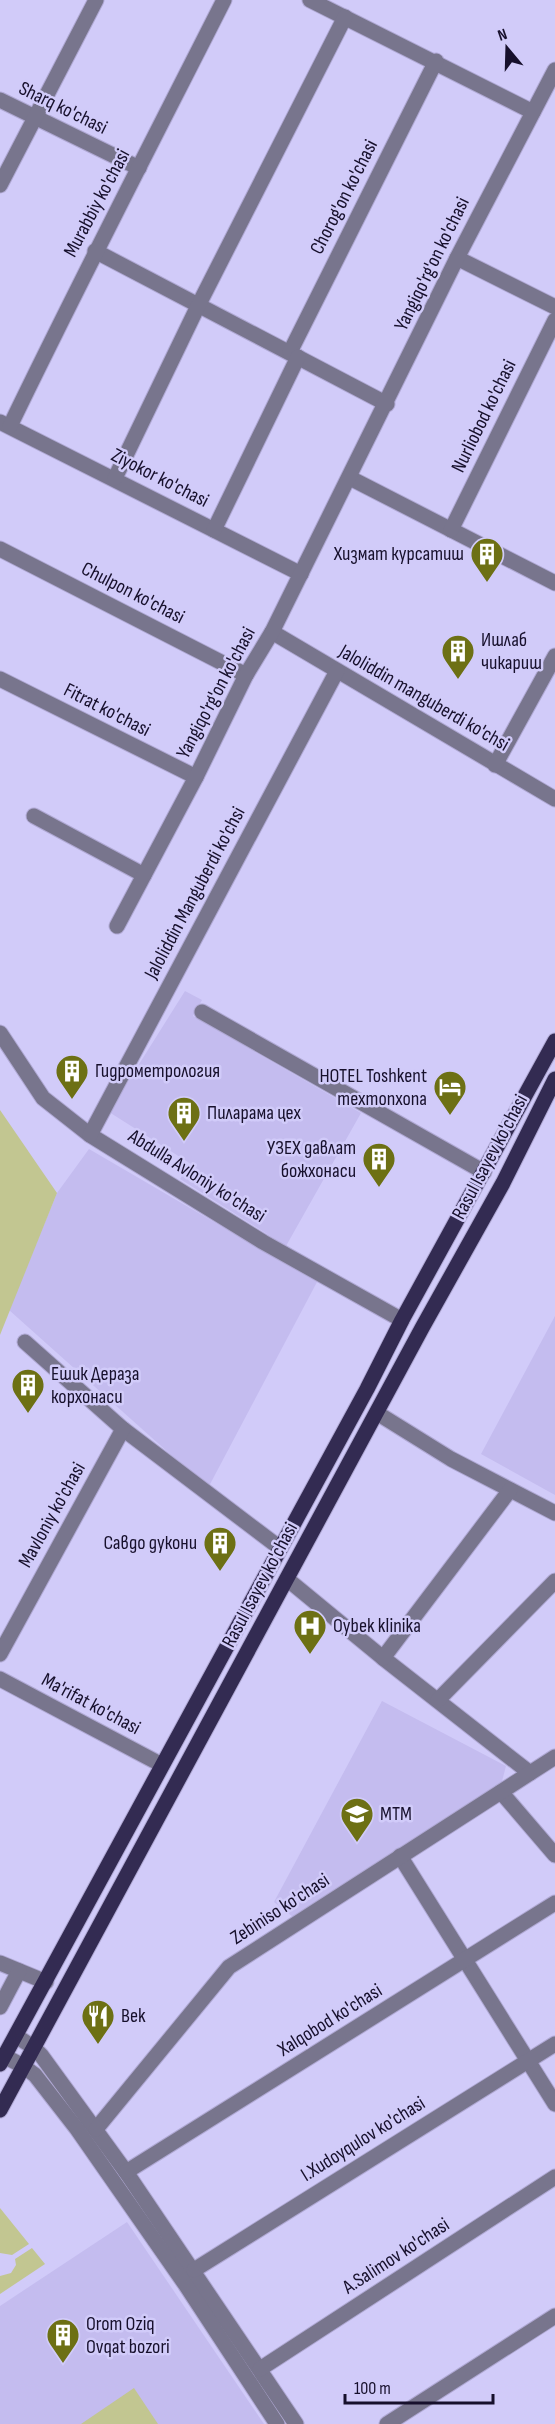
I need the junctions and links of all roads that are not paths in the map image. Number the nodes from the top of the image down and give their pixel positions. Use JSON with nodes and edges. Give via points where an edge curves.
{"nodes":[{"id":1,"x":96,"y":0,"type":"edge"},
{"id":2,"x":224,"y":0,"type":"edge"},
{"id":3,"x":310,"y":0,"type":"edge"},
{"id":4,"x":345,"y":17,"type":"junction"},
{"id":5,"x":436,"y":61,"type":"junction"},
{"id":6,"x":555,"y":70,"type":"edge"},
{"id":7,"x":0,"y":100,"type":"edge"},
{"id":8,"x":533,"y":112,"type":"junction"},
{"id":9,"x":35,"y":118,"type":"junction"},
{"id":10,"x":140,"y":168,"type":"junction"},
{"id":11,"x":0,"y":185,"type":"edge"},
{"id":12,"x":95,"y":251,"type":"junction"},
{"id":13,"x":457,"y":258,"type":"junction"},
{"id":14,"x":198,"y":306,"type":"junction"},
{"id":15,"x":555,"y":307,"type":"edge"},
{"id":16,"x":555,"y":320,"type":"edge"},
{"id":17,"x":294,"y":354,"type":"junction"},
{"id":18,"x":387,"y":405,"type":"junction"},
{"id":19,"x":5,"y":424,"type":"edge"},
{"id":20,"x":115,"y":478,"type":"junction"},
{"id":21,"x":350,"y":478,"type":"junction"},
{"id":22,"x":214,"y":530,"type":"junction"},
{"id":23,"x":451,"y":530,"type":"junction"},
{"id":24,"x":0,"y":549,"type":"edge"},
{"id":25,"x":301,"y":574,"type":"junction"},
{"id":26,"x":554,"y":579,"type":"edge"},
{"id":27,"x":272,"y":632,"type":"junction"},
{"id":28,"x":555,"y":656,"type":"edge"},
{"id":29,"x":337,"y":671,"type":"junction"},
{"id":30,"x":246,"y":675,"type":"junction"},
{"id":31,"x":0,"y":679,"type":"edge"},
{"id":32,"x":495,"y":765,"type":"junction"},
{"id":33,"x":196,"y":777,"type":"junction"},
{"id":34,"x":555,"y":799,"type":"edge"},
{"id":35,"x":33,"y":816,"type":"dead end"},
{"id":36,"x":144,"y":875,"type":"junction"},
{"id":37,"x":117,"y":926,"type":"dead end"},
{"id":38,"x":202,"y":1012,"type":"dead end"},
{"id":39,"x":0,"y":1033,"type":"edge"},
{"id":40,"x":555,"y":1041,"type":"edge"},
{"id":41,"x":555,"y":1079,"type":"edge"},
{"id":42,"x":550,"y":1100,"type":"edge"},
{"id":43,"x":90,"y":1135,"type":"junction"},
{"id":44,"x":484,"y":1172,"type":"junction"},
{"id":45,"x":502,"y":1183,"type":"junction"},
{"id":46,"x":402,"y":1320,"type":"junction"},
{"id":47,"x":25,"y":1342,"type":"dead end"},
{"id":48,"x":377,"y":1413,"type":"junction"},
{"id":49,"x":123,"y":1429,"type":"junction"},
{"id":50,"x":510,"y":1490,"type":"junction"},
{"id":51,"x":555,"y":1514,"type":"edge"},
{"id":52,"x":280,"y":1548,"type":"junction"},
{"id":53,"x":287,"y":1579,"type":"junction"},
{"id":54,"x":555,"y":1581,"type":"edge"},
{"id":55,"x":0,"y":1654,"type":"edge"},
{"id":56,"x":383,"y":1658,"type":"junction"},
{"id":57,"x":0,"y":1679,"type":"edge"},
{"id":58,"x":438,"y":1700,"type":"junction"},
{"id":59,"x":555,"y":1757,"type":"edge"},
{"id":60,"x":162,"y":1765,"type":"junction"},
{"id":61,"x":530,"y":1773,"type":"junction"},
{"id":62,"x":501,"y":1792,"type":"junction"},
{"id":63,"x":555,"y":1855,"type":"edge"},
{"id":64,"x":400,"y":1856,"type":"junction"},
{"id":65,"x":555,"y":1903,"type":"edge"},
{"id":66,"x":465,"y":1961,"type":"junction"},
{"id":67,"x":0,"y":1963,"type":"edge"},
{"id":68,"x":19,"y":1971,"type":"junction"},
{"id":69,"x":46,"y":1982,"type":"junction"},
{"id":70,"x":0,"y":2007,"type":"edge"},
{"id":71,"x":16,"y":2036,"type":"junction"},
{"id":72,"x":555,"y":2044,"type":"edge"},
{"id":73,"x":33,"y":2047,"type":"junction"},
{"id":74,"x":2,"y":2060,"type":"edge"},
{"id":75,"x":528,"y":2061,"type":"junction"},
{"id":76,"x":23,"y":2066,"type":"junction"},
{"id":77,"x":555,"y":2104,"type":"edge"},
{"id":78,"x":0,"y":2110,"type":"edge"},
{"id":79,"x":93,"y":2134,"type":"junction"},
{"id":80,"x":126,"y":2172,"type":"junction"},
{"id":81,"x":555,"y":2177,"type":"edge"},
{"id":82,"x":194,"y":2270,"type":"junction"},
{"id":83,"x":555,"y":2316,"type":"edge"},
{"id":84,"x":260,"y":2369,"type":"junction"},
{"id":85,"x":277,"y":2424,"type":"edge"},
{"id":86,"x":296,"y":2424,"type":"edge"},
{"id":87,"x":387,"y":2424,"type":"edge"}],
"edges":[{"from":1,"to":9,"type":"street"},
{"from":2,"to":10,"type":"street","name":"Murabbiy ko'chasi"},
{"from":3,"to":4,"type":"street"},
{"from":4,"to":5,"type":"street"},
{"from":4,"to":14,"type":"street"},
{"from":5,"to":8,"type":"street"},
{"from":5,"to":17,"type":"street","name":"Chorog'on ko'chasi"},
{"from":6,"to":8,"type":"street","name":"Yangiqo'rg'on ko'chasi"},
{"from":7,"to":9,"type":"street","name":"Sharq ko'chasi"},
{"from":8,"to":13,"type":"street","name":"Yangiqo'rg'on ko'chasi"},
{"from":9,"to":10,"type":"street","name":"Sharq ko'chasi"},
{"from":9,"to":11,"type":"street"},
{"from":10,"to":12,"type":"street","name":"Murabbiy ko'chasi"},
{"from":12,"to":14,"type":"street"},
{"from":12,"to":19,"type":"street","name":"Murabbiy ko'chasi"},
{"from":13,"to":15,"type":"street"},
{"from":13,"to":18,"type":"street","name":"Yangiqo'rg'on ko'chasi"},
{"from":14,"to":17,"type":"street"},
{"from":14,"to":20,"type":"street"},
{"from":16,"to":23,"type":"street","name":"Nurliobod ko'chasi"},
{"from":17,"to":18,"type":"street"},
{"from":17,"to":22,"type":"street","name":"Chorog'on ko'chasi"},
{"from":18,"to":21,"type":"street","name":"Yangiqo'rg'on ko'chasi"},
{"from":19,"to":20,"type":"street","name":"Ziyokor ko'chasi"},
{"from":20,"to":22,"type":"street","name":"Ziyokor ko'chasi"},
{"from":21,"to":23,"type":"street"},
{"from":21,"to":25,"type":"street","name":"Yangiqo'rg'on ko'chasi"},
{"from":22,"to":25,"type":"street","name":"Ziyokor ko'chasi"},
{"from":23,"to":26,"type":"street"},
{"from":24,"to":30,"type":"street","name":"Chulpon ko'chasi"},
{"from":25,"to":27,"type":"street","name":"Yangiqo'rg'on ko'chasi"},
{"from":27,"to":29,"type":"street","name":"Jaloliddin manguberdi ko'chsi"},
{"from":27,"to":30,"type":"street","name":"Yangiqo'rg'on ko'chasi"},
{"from":28,"to":32,"type":"street"},
{"from":29,"to":32,"type":"street","name":"Jaloliddin manguberdi ko'chsi"},
{"from":29,"to":43,"type":"street","name":"Jaloliddin Manguberdi ko'chsi"},
{"from":30,"to":33,"type":"street","name":"Yangiqo'rg'on ko'chasi"},
{"from":31,"to":33,"type":"street","name":"Fitrat ko'chasi"},
{"from":32,"to":34,"type":"street","name":"Jaloliddin manguberdi ko'chsi"},
{"from":33,"to":36,"type":"street","name":"Yangiqo'rg'on ko'chasi"},
{"from":35,"to":36,"type":"street"},
{"from":36,"to":37,"type":"street","name":"Yangiqo'rg'on ko'chasi"},
{"from":38,"to":44,"type":"street"},
{"from":39,"to":43,"type":"street","name":"Abdulla Avloniy ko'chasi","via":[[43,1098]]},
{"from":40,"to":44,"type":"main road","name":"Rasul Isayev ko'chasi"},
{"from":41,"to":42,"type":"main road","name":"Rasul Isayev ko'chasi"},
{"from":42,"to":45,"type":"main road","name":"Rasul Isayev ko'chasi"},
{"from":43,"to":46,"type":"street","name":"Abdulla Avloniy ko'chasi","via":[[263,1242]]},
{"from":44,"to":45,"type":"main road"},
{"from":44,"to":46,"type":"main road","name":"Rasul Isayev ko'chasi"},
{"from":45,"to":48,"type":"main road","name":"Rasul Isayev ko'chasi"},
{"from":46,"to":52,"type":"main road","name":"Rasul Isayev ko'chasi"},
{"from":47,"to":49,"type":"street"},
{"from":48,"to":50,"type":"street"},
{"from":48,"to":53,"type":"main road","name":"Rasul Isayev ko'chasi"},
{"from":49,"to":52,"type":"street"},
{"from":49,"to":55,"type":"street","name":"Mavloniy ko'chasi"},
{"from":50,"to":51,"type":"street"},
{"from":50,"to":56,"type":"street"},
{"from":52,"to":60,"type":"main road","name":"Rasul Isayev ko'chasi"},
{"from":53,"to":56,"type":"street"},
{"from":53,"to":73,"type":"main road","name":"Rasul Isayev ko'chasi"},
{"from":54,"to":58,"type":"street"},
{"from":56,"to":58,"type":"street"},
{"from":57,"to":60,"type":"street","name":"Ma'rifat ko'chasi"},
{"from":58,"to":61,"type":"street"},
{"from":59,"to":61,"type":"street","name":"Zebiniso ko'chasi"},
{"from":60,"to":69,"type":"main road","name":"Rasul Isayev ko'chasi"},
{"from":61,"to":62,"type":"street","name":"Zebiniso ko'chasi"},
{"from":62,"to":63,"type":"street"},
{"from":62,"to":64,"type":"street","name":"Zebiniso ko'chasi"},
{"from":64,"to":66,"type":"street"},
{"from":64,"to":79,"type":"street","name":"Zebiniso ko'chasi","via":[[229,1967]]},
{"from":65,"to":66,"type":"street","name":"Xalqobod ko'chasi"},
{"from":66,"to":75,"type":"street"},
{"from":66,"to":80,"type":"street","name":"Xalqobod ko'chasi"},
{"from":67,"to":68,"type":"street"},
{"from":68,"to":69,"type":"street"},
{"from":68,"to":70,"type":"street"},
{"from":69,"to":71,"type":"main road","name":"Rasul Isayev ko'chasi"},
{"from":71,"to":73,"type":"street"},
{"from":71,"to":74,"type":"main road","name":"Rasul Isayev ko'chasi"},
{"from":72,"to":75,"type":"street","name":"I.Xudoyqulov ko'chasi"},
{"from":73,"to":76,"type":"main road","name":"Rasul Isayev ko'chasi"},
{"from":73,"to":79,"type":"street"},
{"from":74,"to":76,"type":"street"},
{"from":75,"to":77,"type":"street"},
{"from":75,"to":82,"type":"street","name":"I.Xudoyqulov ko'chasi"},
{"from":76,"to":78,"type":"main road","name":"Rasul Isayev ko'chasi"},
{"from":76,"to":79,"type":"street"},
{"from":79,"to":80,"type":"street"},
{"from":79,"to":85,"type":"street"},
{"from":80,"to":82,"type":"street"},
{"from":81,"to":84,"type":"street","name":"A.Salimov ko'chasi"},
{"from":82,"to":84,"type":"street"},
{"from":83,"to":87,"type":"street"},
{"from":84,"to":86,"type":"street"}]}
